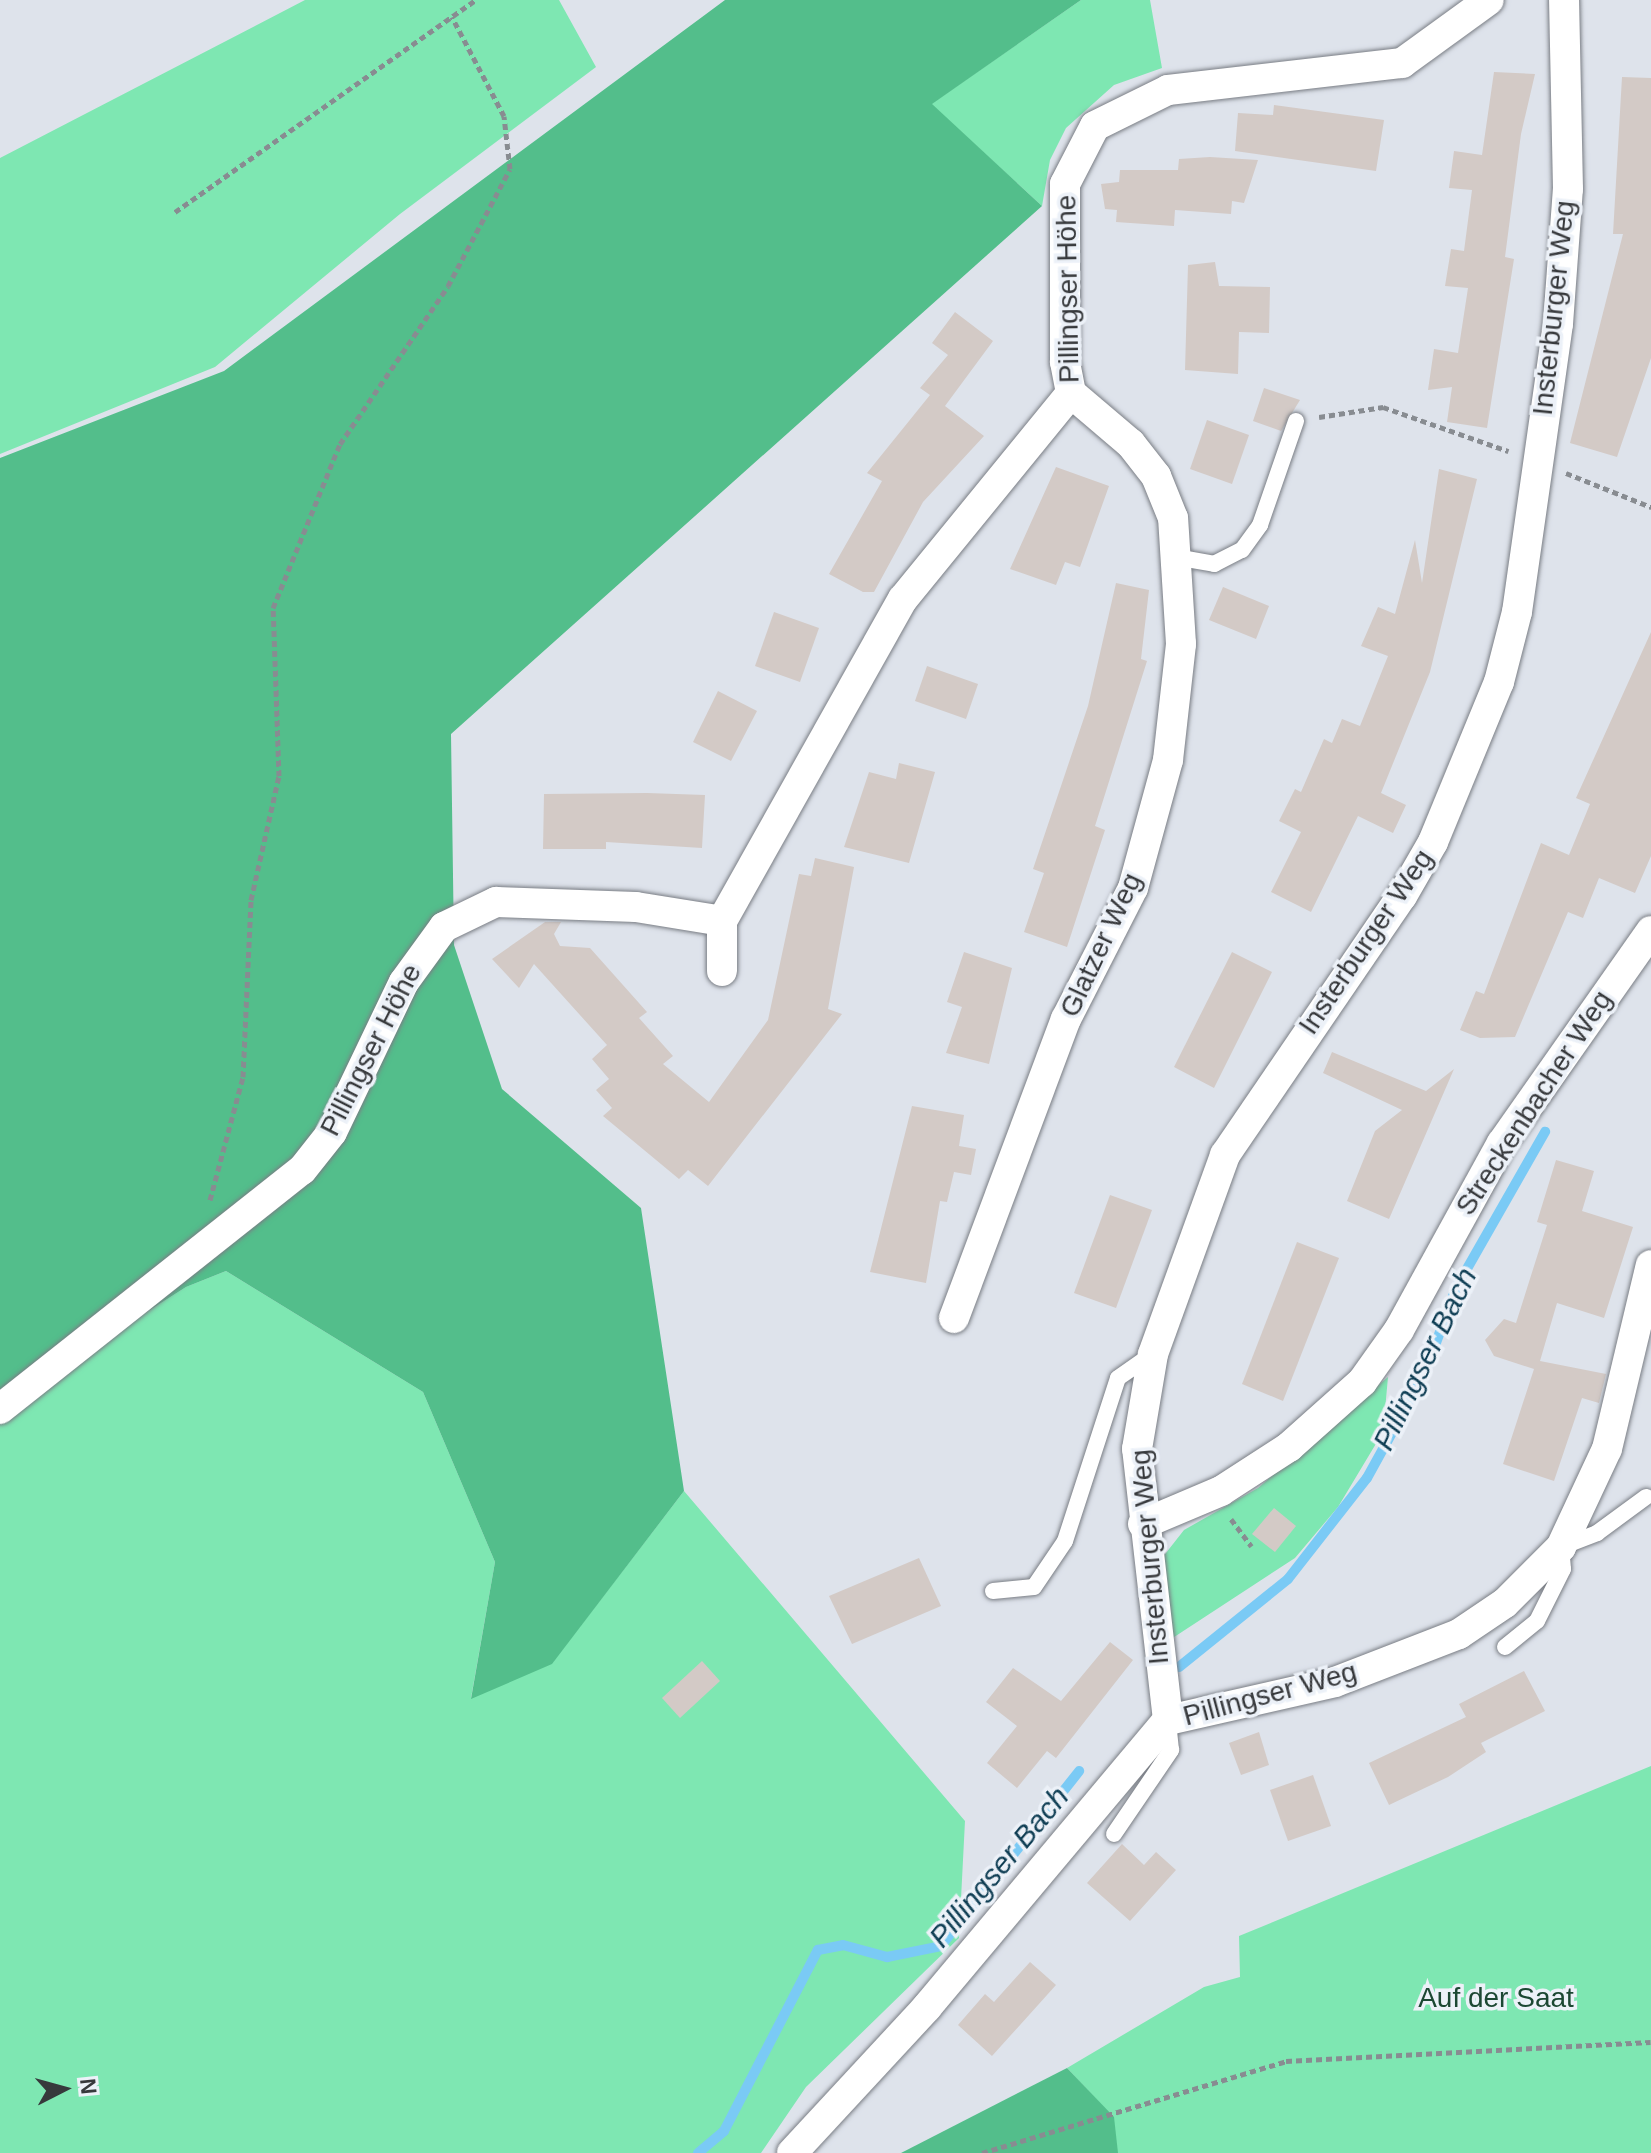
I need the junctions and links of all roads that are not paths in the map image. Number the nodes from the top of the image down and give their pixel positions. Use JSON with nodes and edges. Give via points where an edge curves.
{"nodes":[{"id":1,"x":1489,"y":0,"type":"edge"},
{"id":2,"x":1564,"y":0,"type":"edge"},
{"id":3,"x":1071,"y":393,"type":"junction"},
{"id":4,"x":1296,"y":421,"type":"dead end"},
{"id":5,"x":1181,"y":558,"type":"junction"},
{"id":6,"x":722,"y":921,"type":"junction"},
{"id":7,"x":1651,"y":931,"type":"edge"},
{"id":8,"x":722,"y":971,"type":"dead end"},
{"id":9,"x":1651,"y":1265,"type":"edge"},
{"id":10,"x":954,"y":1318,"type":"dead end"},
{"id":11,"x":1153,"y":1354,"type":"junction"},
{"id":12,"x":0,"y":1409,"type":"edge"},
{"id":13,"x":1646,"y":1497,"type":"dead end"},
{"id":14,"x":1143,"y":1524,"type":"junction"},
{"id":15,"x":1561,"y":1547,"type":"junction"},
{"id":16,"x":993,"y":1591,"type":"dead end"},
{"id":17,"x":1505,"y":1647,"type":"dead end"},
{"id":18,"x":1168,"y":1720,"type":"junction"},
{"id":19,"x":1114,"y":1834,"type":"dead end"},
{"id":20,"x":792,"y":2153,"type":"edge"}],
"edges":[{"from":1,"to":3,"type":"street","name":"Pillingser Höhe","via":[[1402,63],[1168,90],[1095,126],[1065,184],[1065,362]]},
{"from":2,"to":11,"type":"street","name":"Insterburger Weg","via":[[1568,189],[1558,324],[1502,668],[1439,828],[1394,908],[1225,1155]]},
{"from":3,"to":5,"type":"street","name":"Glatzer Weg","via":[[1156,476]]},
{"from":3,"to":6,"type":"street","name":"Pillingser Höhe","via":[[903,599]]},
{"from":4,"to":5,"type":"lane","via":[[1260,525],[1242,550],[1214,564]]},
{"from":5,"to":10,"type":"street","name":"Glatzer Weg","via":[[1181,644],[1168,760],[1133,888],[1066,1019]]},
{"from":6,"to":8,"type":"street","name":"Pillingser Höhe"},
{"from":6,"to":12,"type":"street","name":"Pillingser Höhe","via":[[571,903],[496,902],[469,911],[425,946],[318,1151],[242,1224],[199,1247]]},
{"from":7,"to":14,"type":"street","name":"Streckenbacher Weg","via":[[1502,1143],[1399,1330],[1362,1382],[1289,1447],[1221,1491]]},
{"from":9,"to":15,"type":"street","name":"Pillingser Weg","via":[[1607,1449]]},
{"from":11,"to":14,"type":"street","name":"Insterburger Weg","via":[[1137,1449]]},
{"from":11,"to":16,"type":"lane","via":[[1118,1378],[1065,1541],[1034,1587]]},
{"from":13,"to":15,"type":"lane","via":[[1597,1533]]},
{"from":14,"to":18,"type":"street","name":"Insterburger Weg"},
{"from":15,"to":17,"type":"lane","via":[[1563,1569],[1537,1621]]},
{"from":15,"to":18,"type":"street","name":"Pillingser Weg","via":[[1505,1603],[1459,1634],[1335,1682]]},
{"from":18,"to":19,"type":"lane","via":[[1171,1750]]},
{"from":18,"to":20,"type":"street","name":"Pillingser Weg","via":[[927,2007]]}]}
